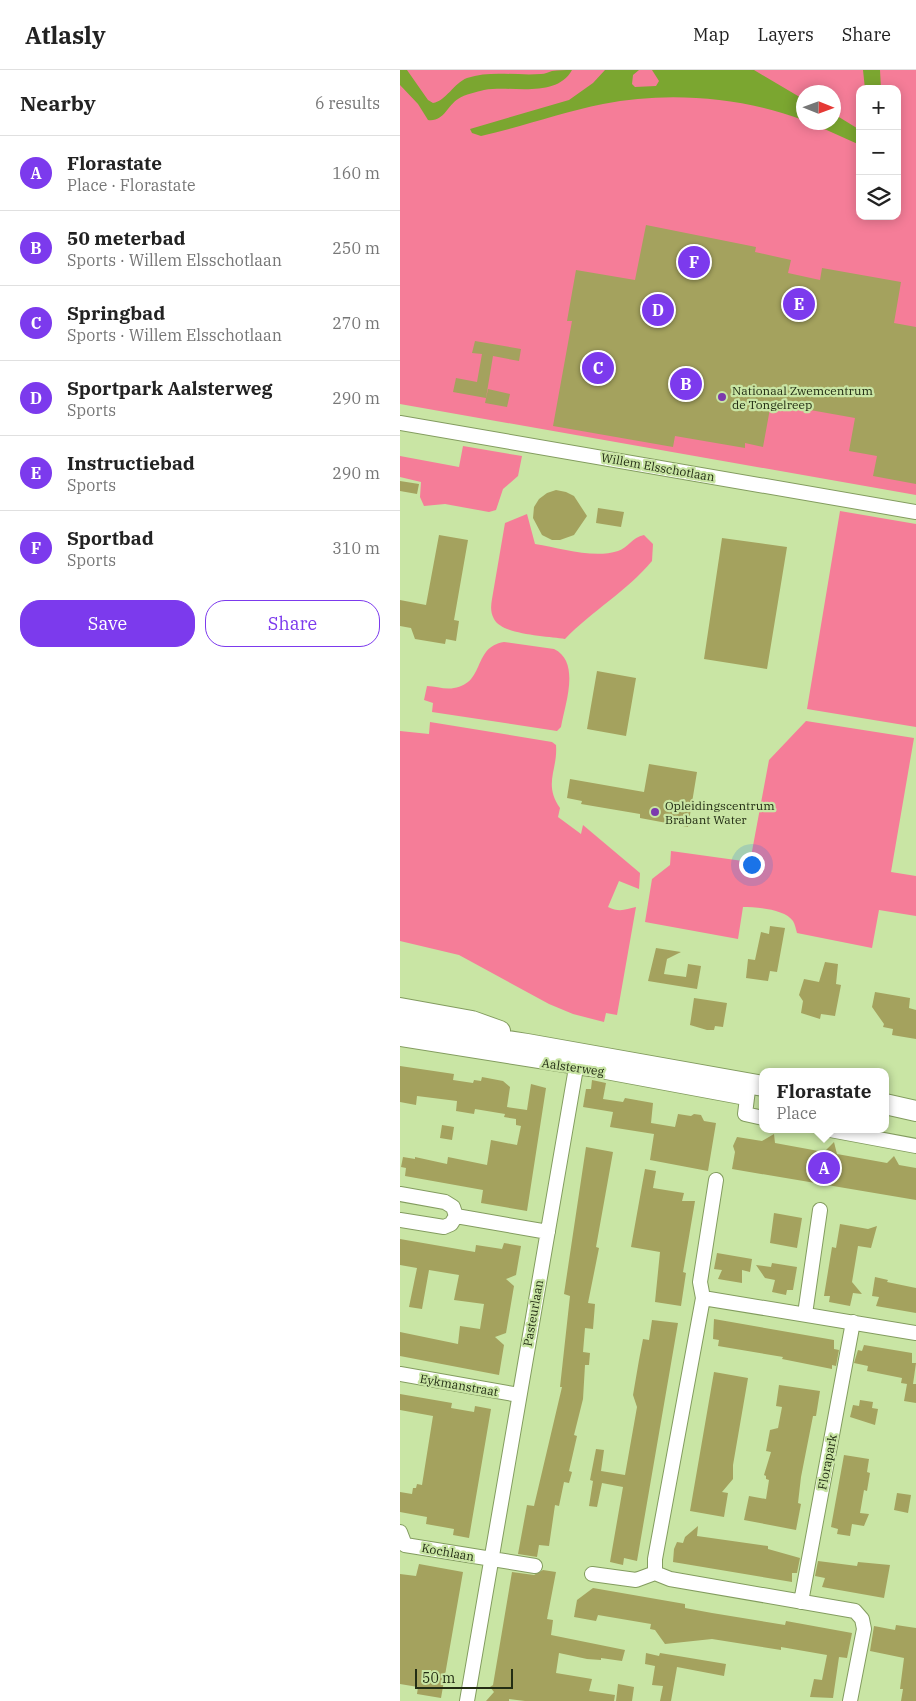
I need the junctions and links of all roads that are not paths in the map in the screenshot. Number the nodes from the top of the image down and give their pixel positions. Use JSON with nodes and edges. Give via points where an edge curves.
{"nodes":[{"id":1,"x":400,"y":423,"type":"edge"},
{"id":2,"x":916,"y":512,"type":"edge"},
{"id":3,"x":400,"y":1008,"type":"edge"},
{"id":4,"x":400,"y":1024,"type":"edge"},
{"id":5,"x":400,"y":1039,"type":"edge"},
{"id":6,"x":527,"y":1044,"type":"junction"},
{"id":7,"x":576,"y":1068,"type":"junction"},
{"id":8,"x":753,"y":1089,"type":"edge"},
{"id":9,"x":916,"y":1097,"type":"edge"},
{"id":10,"x":889,"y":1103,"type":"edge"},
{"id":11,"x":889,"y":1105,"type":"edge"},
{"id":12,"x":916,"y":1111,"type":"edge"},
{"id":13,"x":759,"y":1117,"type":"edge"},
{"id":14,"x":846,"y":1133,"type":"edge"},
{"id":15,"x":916,"y":1146,"type":"edge"},
{"id":16,"x":716,"y":1180,"type":"dead end"},
{"id":17,"x":400,"y":1194,"type":"edge"},
{"id":18,"x":820,"y":1210,"type":"dead end"},
{"id":19,"x":456,"y":1216,"type":"junction"},
{"id":20,"x":400,"y":1220,"type":"edge"},
{"id":21,"x":548,"y":1232,"type":"junction"},
{"id":22,"x":703,"y":1298,"type":"junction"},
{"id":23,"x":805,"y":1314,"type":"junction"},
{"id":24,"x":853,"y":1322,"type":"junction"},
{"id":25,"x":916,"y":1332,"type":"edge"},
{"id":26,"x":400,"y":1374,"type":"edge"},
{"id":27,"x":519,"y":1395,"type":"junction"},
{"id":28,"x":402,"y":1542,"type":"edge"},
{"id":29,"x":492,"y":1559,"type":"junction"},
{"id":30,"x":535,"y":1566,"type":"dead end"},
{"id":31,"x":655,"y":1573,"type":"junction"},
{"id":32,"x":592,"y":1574,"type":"dead end"},
{"id":33,"x":801,"y":1602,"type":"junction"},
{"id":34,"x":467,"y":1701,"type":"edge"},
{"id":35,"x":850,"y":1701,"type":"edge"}],
"edges":[{"from":1,"to":2,"type":"street","name":"Willem Elsschotlaan"},
{"from":3,"to":6,"type":"main road","name":"Aalsterweg","via":[[472,1020]]},
{"from":4,"to":6,"type":"main road","name":"Aalsterweg"},
{"from":5,"to":7,"type":"street","name":"Aalsterweg"},
{"from":6,"to":8,"type":"main road","name":"Aalsterweg"},
{"from":7,"to":8,"type":"street","name":"Aalsterweg"},
{"from":7,"to":21,"type":"street","name":"Pasteurlaan"},
{"from":8,"to":13,"type":"street","via":[[745,1114]]},
{"from":9,"to":10,"type":"main road"},
{"from":11,"to":12,"type":"main road"},
{"from":14,"to":15,"type":"street"},
{"from":16,"to":22,"type":"street","via":[[700,1282]]},
{"from":17,"to":19,"type":"street","via":[[445,1202],[453,1208]]},
{"from":18,"to":23,"type":"street"},
{"from":19,"to":20,"type":"street","via":[[451,1224],[444,1227]]},
{"from":19,"to":21,"type":"street"},
{"from":21,"to":27,"type":"street","name":"Pasteurlaan"},
{"from":22,"to":23,"type":"street"},
{"from":22,"to":31,"type":"street"},
{"from":23,"to":24,"type":"street"},
{"from":24,"to":25,"type":"street"},
{"from":24,"to":33,"type":"street","name":"Florapark"},
{"from":26,"to":27,"type":"street","name":"Eykmanstraat"},
{"from":27,"to":29,"type":"street","name":"Pasteurlaan"},
{"from":28,"to":29,"type":"street","name":"Kochlaan"},
{"from":29,"to":30,"type":"street"},
{"from":29,"to":34,"type":"street","name":"Pasteurlaan"},
{"from":31,"to":32,"type":"street","via":[[636,1580]]},
{"from":31,"to":33,"type":"street","via":[[670,1579]]},
{"from":33,"to":35,"type":"street","via":[[855,1611],[862,1619],[864,1629]]}]}
